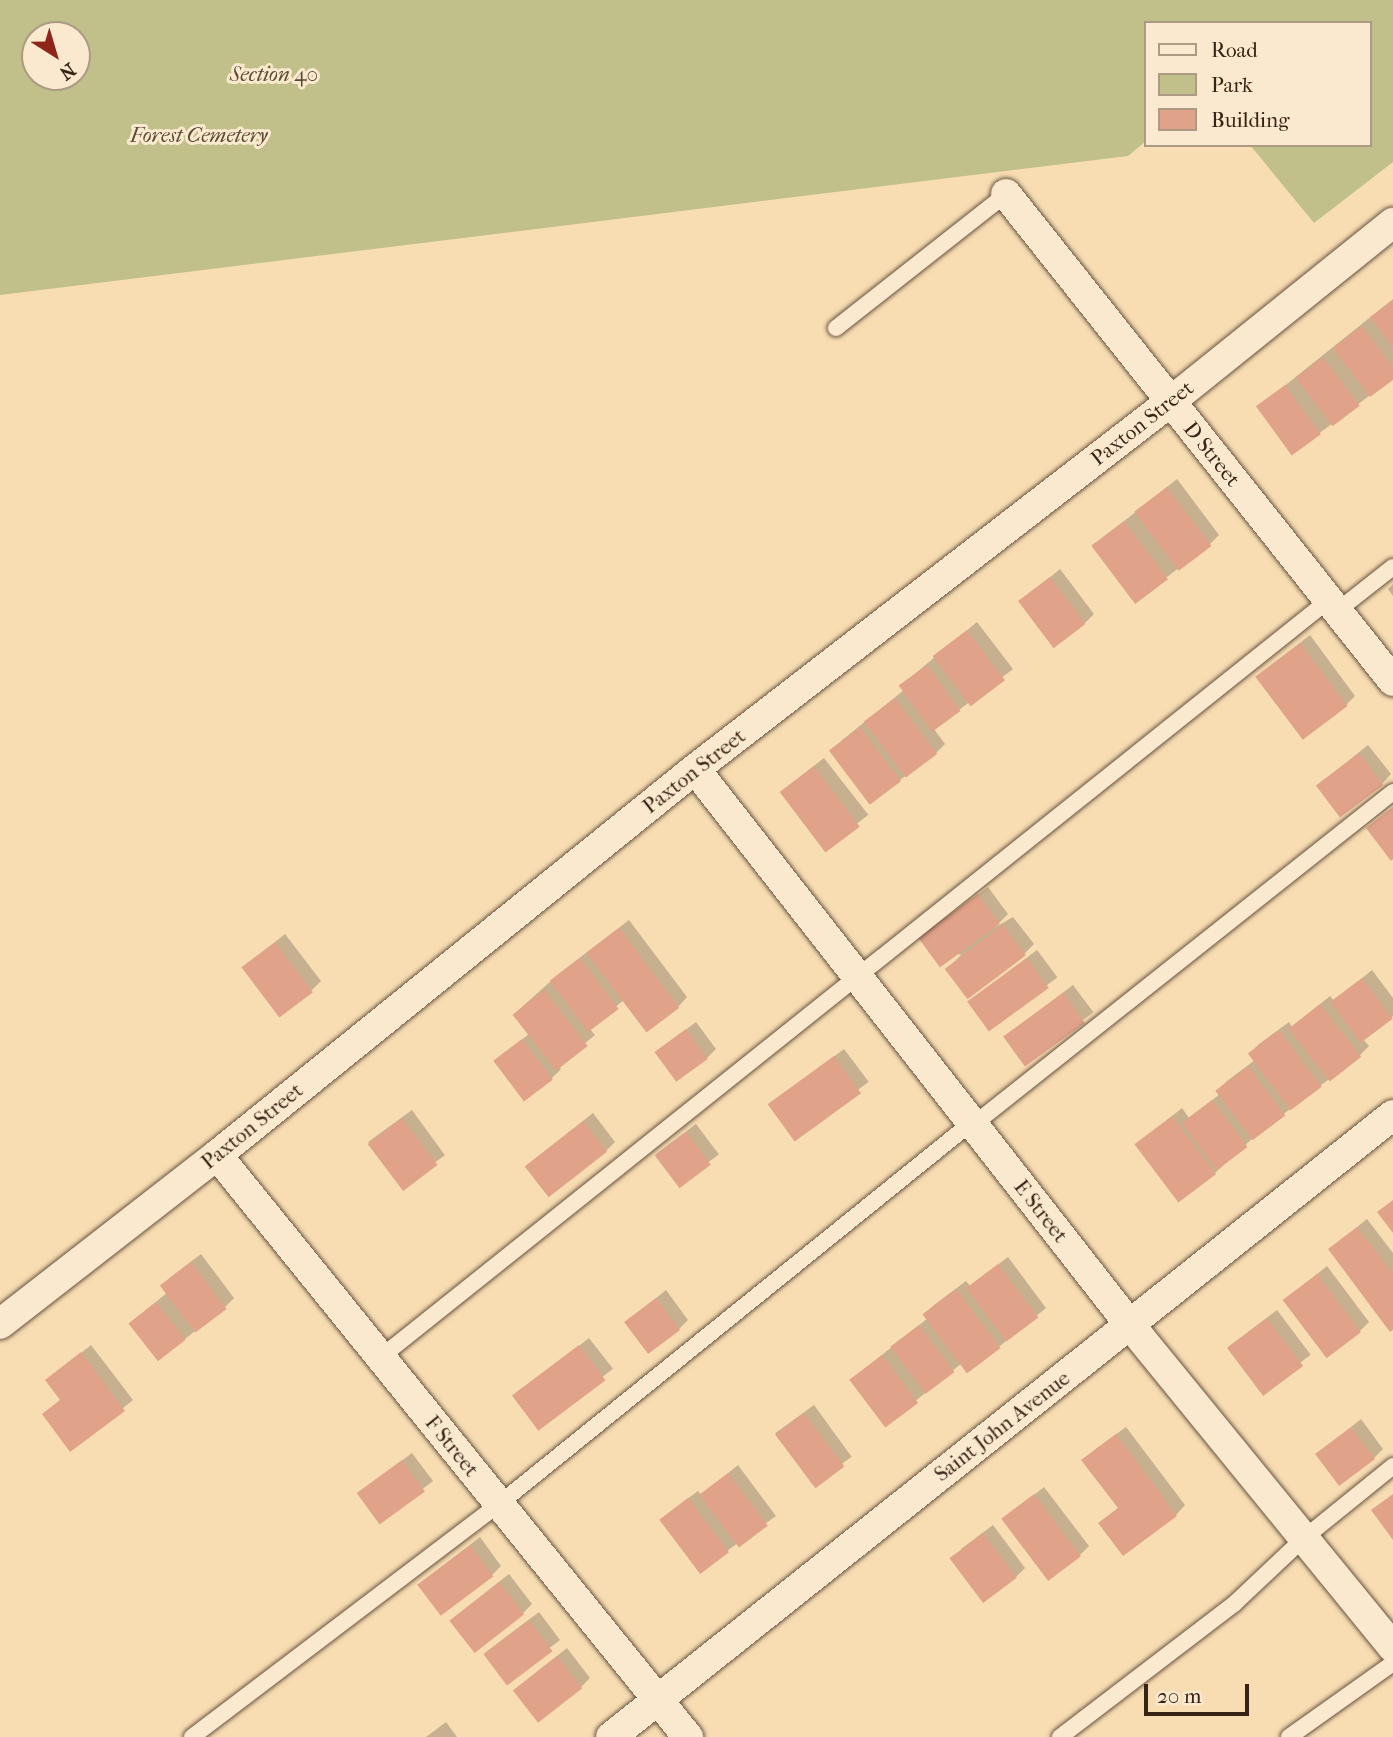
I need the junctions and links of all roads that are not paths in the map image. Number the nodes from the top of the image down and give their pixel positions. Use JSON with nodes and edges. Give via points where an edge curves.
{"nodes":[{"id":1,"x":1006,"y":194,"type":"joint"},
{"id":2,"x":1393,"y":223,"type":"edge"},
{"id":3,"x":836,"y":328,"type":"dead end"},
{"id":4,"x":1170,"y":402,"type":"junction"},
{"id":5,"x":1393,"y":567,"type":"edge"},
{"id":6,"x":1333,"y":606,"type":"junction"},
{"id":7,"x":1393,"y":681,"type":"edge"},
{"id":8,"x":695,"y":769,"type":"junction"},
{"id":9,"x":1393,"y":792,"type":"edge"},
{"id":10,"x":857,"y":976,"type":"junction"},
{"id":11,"x":1393,"y":1115,"type":"edge"},
{"id":12,"x":972,"y":1124,"type":"junction"},
{"id":13,"x":217,"y":1154,"type":"junction"},
{"id":14,"x":0,"y":1324,"type":"edge"},
{"id":15,"x":1130,"y":1325,"type":"junction"},
{"id":16,"x":381,"y":1357,"type":"junction"},
{"id":17,"x":1393,"y":1466,"type":"edge"},
{"id":18,"x":499,"y":1504,"type":"junction"},
{"id":19,"x":1303,"y":1539,"type":"junction"},
{"id":20,"x":1393,"y":1648,"type":"edge"},
{"id":21,"x":1393,"y":1663,"type":"edge"},
{"id":22,"x":658,"y":1699,"type":"junction"},
{"id":23,"x":192,"y":1737,"type":"edge"},
{"id":24,"x":611,"y":1737,"type":"edge"},
{"id":25,"x":688,"y":1737,"type":"edge"},
{"id":26,"x":1060,"y":1737,"type":"edge"},
{"id":27,"x":1289,"y":1737,"type":"edge"}],
"edges":[{"from":1,"to":3,"type":"lane"},
{"from":1,"to":4,"type":"street","name":"D Street"},
{"from":2,"to":4,"type":"street","name":"Paxton Street"},
{"from":4,"to":6,"type":"street","name":"D Street"},
{"from":4,"to":8,"type":"street","name":"Paxton Street"},
{"from":5,"to":6,"type":"lane"},
{"from":6,"to":7,"type":"street","name":"D Street"},
{"from":6,"to":10,"type":"lane"},
{"from":8,"to":10,"type":"street","name":"E Street"},
{"from":8,"to":13,"type":"street","name":"Paxton Street"},
{"from":9,"to":12,"type":"lane"},
{"from":10,"to":12,"type":"street","name":"E Street"},
{"from":10,"to":16,"type":"lane"},
{"from":11,"to":15,"type":"street","name":"Saint John Avenue"},
{"from":12,"to":15,"type":"street","name":"E Street"},
{"from":12,"to":18,"type":"lane"},
{"from":13,"to":14,"type":"street","name":"Paxton Street"},
{"from":13,"to":16,"type":"street","name":"F Street"},
{"from":15,"to":19,"type":"street","name":"E Street"},
{"from":15,"to":22,"type":"street","name":"Saint John Avenue"},
{"from":16,"to":18,"type":"street","name":"F Street"},
{"from":17,"to":19,"type":"lane"},
{"from":18,"to":22,"type":"street","name":"F Street"},
{"from":18,"to":23,"type":"lane"},
{"from":19,"to":20,"type":"street","name":"E Street"},
{"from":19,"to":26,"type":"lane","via":[[1234,1604]]},
{"from":21,"to":27,"type":"lane"},
{"from":22,"to":24,"type":"street","name":"Saint John Avenue"},
{"from":22,"to":25,"type":"street","name":"F Street"}]}
